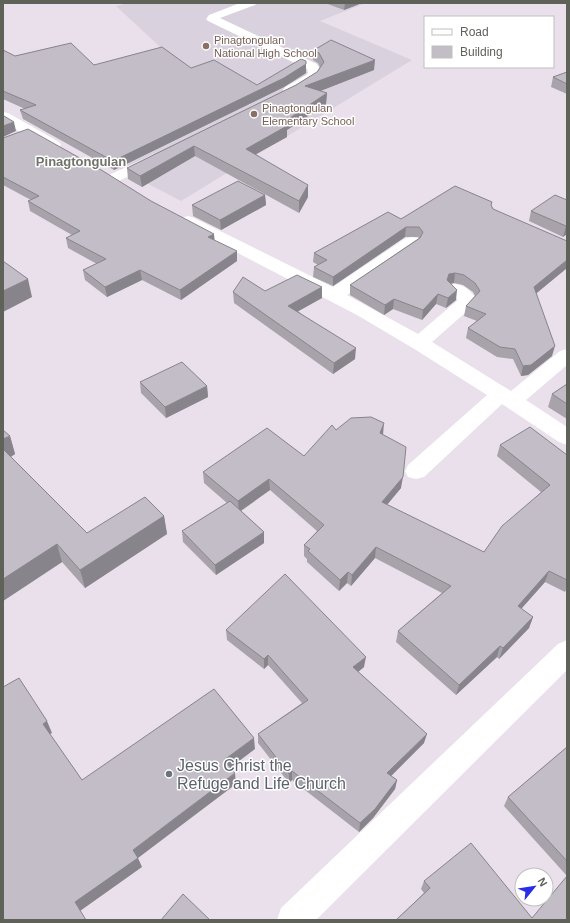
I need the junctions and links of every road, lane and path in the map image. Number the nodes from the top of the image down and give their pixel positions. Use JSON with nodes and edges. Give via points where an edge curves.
{"nodes":[{"id":1,"x":251,"y":3,"type":"edge"},
{"id":2,"x":277,"y":97,"type":"edge"},
{"id":3,"x":3,"y":116,"type":"edge"},
{"id":4,"x":163,"y":153,"type":"edge"},
{"id":5,"x":70,"y":154,"type":"edge"},
{"id":6,"x":97,"y":169,"type":"edge"},
{"id":7,"x":114,"y":178,"type":"junction"},
{"id":8,"x":133,"y":190,"type":"edge"},
{"id":9,"x":172,"y":213,"type":"edge"},
{"id":10,"x":412,"y":242,"type":"edge"},
{"id":11,"x":455,"y":289,"type":"edge"},
{"id":12,"x":334,"y":295,"type":"junction"},
{"id":13,"x":419,"y":343,"type":"junction"},
{"id":14,"x":567,"y":355,"type":"edge"},
{"id":15,"x":507,"y":397,"type":"junction"},
{"id":16,"x":567,"y":437,"type":"edge"},
{"id":17,"x":416,"y":471,"type":"dead end"},
{"id":18,"x":567,"y":652,"type":"edge"},
{"id":19,"x":292,"y":920,"type":"edge"}],
"edges":[{"from":1,"to":2,"type":"street","via":[[212,19],[307,64],[315,73],[311,78]]},
{"from":3,"to":5,"type":"street","via":[[24,135]]},
{"from":4,"to":7,"type":"street"},
{"from":6,"to":7,"type":"street"},
{"from":7,"to":8,"type":"street"},
{"from":9,"to":12,"type":"street"},
{"from":10,"to":12,"type":"street"},
{"from":11,"to":13,"type":"street","via":[[464,294],[468,301]]},
{"from":12,"to":13,"type":"street"},
{"from":13,"to":15,"type":"street"},
{"from":14,"to":15,"type":"street"},
{"from":15,"to":16,"type":"street"},
{"from":15,"to":17,"type":"street"},
{"from":18,"to":19,"type":"street"}]}
